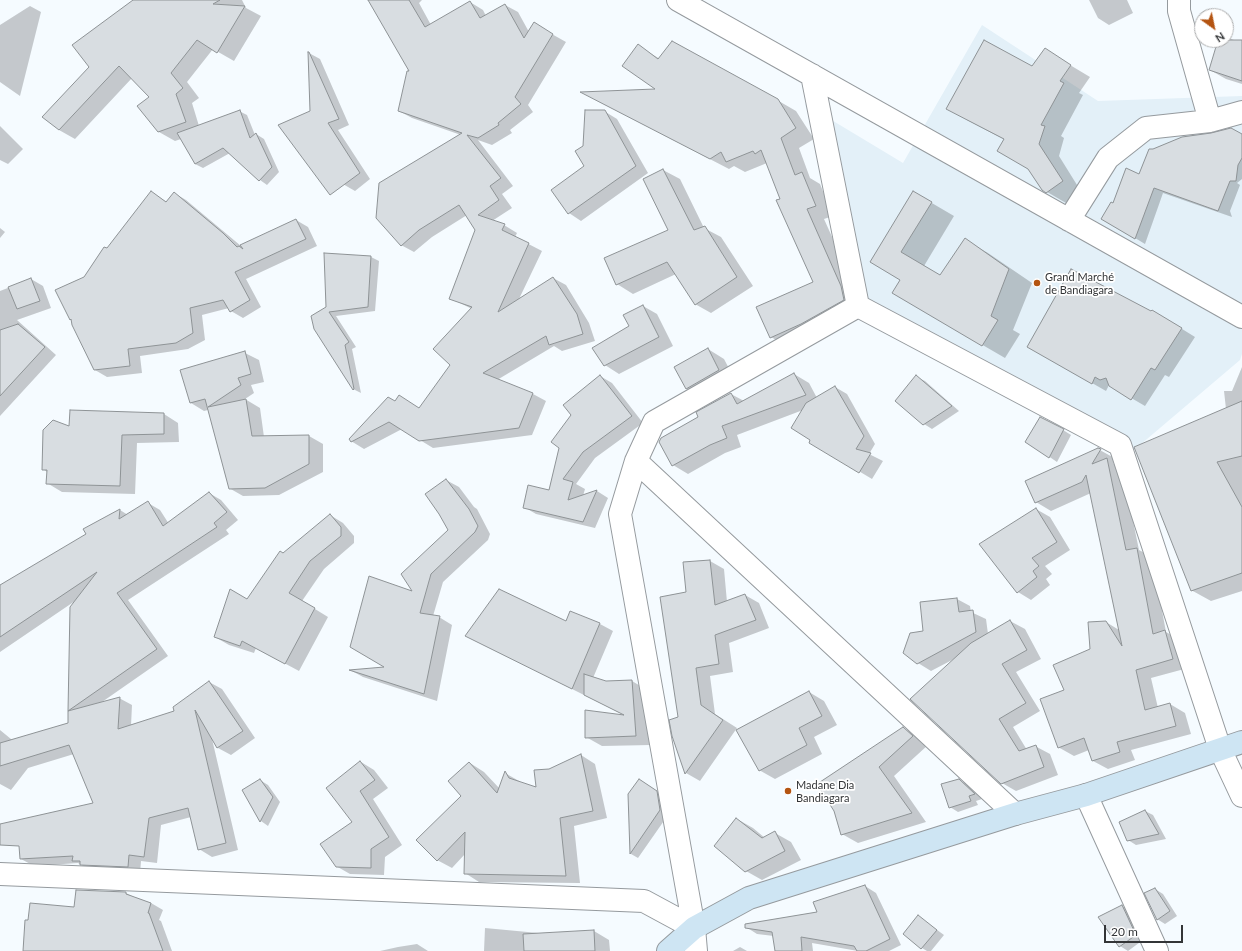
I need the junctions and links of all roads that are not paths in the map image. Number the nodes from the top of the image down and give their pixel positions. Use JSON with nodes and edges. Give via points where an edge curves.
{"nodes":[{"id":1,"x":678,"y":0,"type":"edge"},
{"id":2,"x":1179,"y":0,"type":"edge"},
{"id":3,"x":812,"y":75,"type":"junction"},
{"id":4,"x":1242,"y":112,"type":"edge"},
{"id":5,"x":1210,"y":121,"type":"junction"},
{"id":6,"x":1069,"y":220,"type":"junction"},
{"id":7,"x":858,"y":306,"type":"junction"},
{"id":8,"x":1242,"y":317,"type":"edge"},
{"id":9,"x":636,"y":461,"type":"junction"},
{"id":10,"x":1242,"y":742,"type":"edge"},
{"id":11,"x":1220,"y":749,"type":"junction"},
{"id":12,"x":1086,"y":795,"type":"junction"},
{"id":13,"x":1242,"y":796,"type":"edge"},
{"id":14,"x":1015,"y":814,"type":"junction"},
{"id":15,"x":0,"y":874,"type":"edge"},
{"id":16,"x":694,"y":928,"type":"junction"},
{"id":17,"x":668,"y":951,"type":"edge"},
{"id":18,"x":696,"y":951,"type":"edge"},
{"id":19,"x":1157,"y":951,"type":"edge"}],
"edges":[{"from":1,"to":3,"type":"street"},
{"from":2,"to":5,"type":"street","via":[[1179,11]]},
{"from":3,"to":6,"type":"street"},
{"from":3,"to":7,"type":"street"},
{"from":4,"to":5,"type":"street"},
{"from":5,"to":6,"type":"street","via":[[1146,128],[1108,158]]},
{"from":6,"to":8,"type":"street"},
{"from":7,"to":9,"type":"street","via":[[654,422]]},
{"from":7,"to":11,"type":"street","via":[[1120,445]]},
{"from":9,"to":14,"type":"street"},
{"from":9,"to":16,"type":"street","via":[[620,514]]},
{"from":10,"to":11,"type":"main road"},
{"from":11,"to":12,"type":"main road"},
{"from":11,"to":13,"type":"street"},
{"from":12,"to":14,"type":"main road"},
{"from":12,"to":19,"type":"street"},
{"from":14,"to":16,"type":"main road","via":[[749,898]]},
{"from":15,"to":16,"type":"street","via":[[644,901]]},
{"from":16,"to":17,"type":"main road"},
{"from":16,"to":18,"type":"street"}]}
